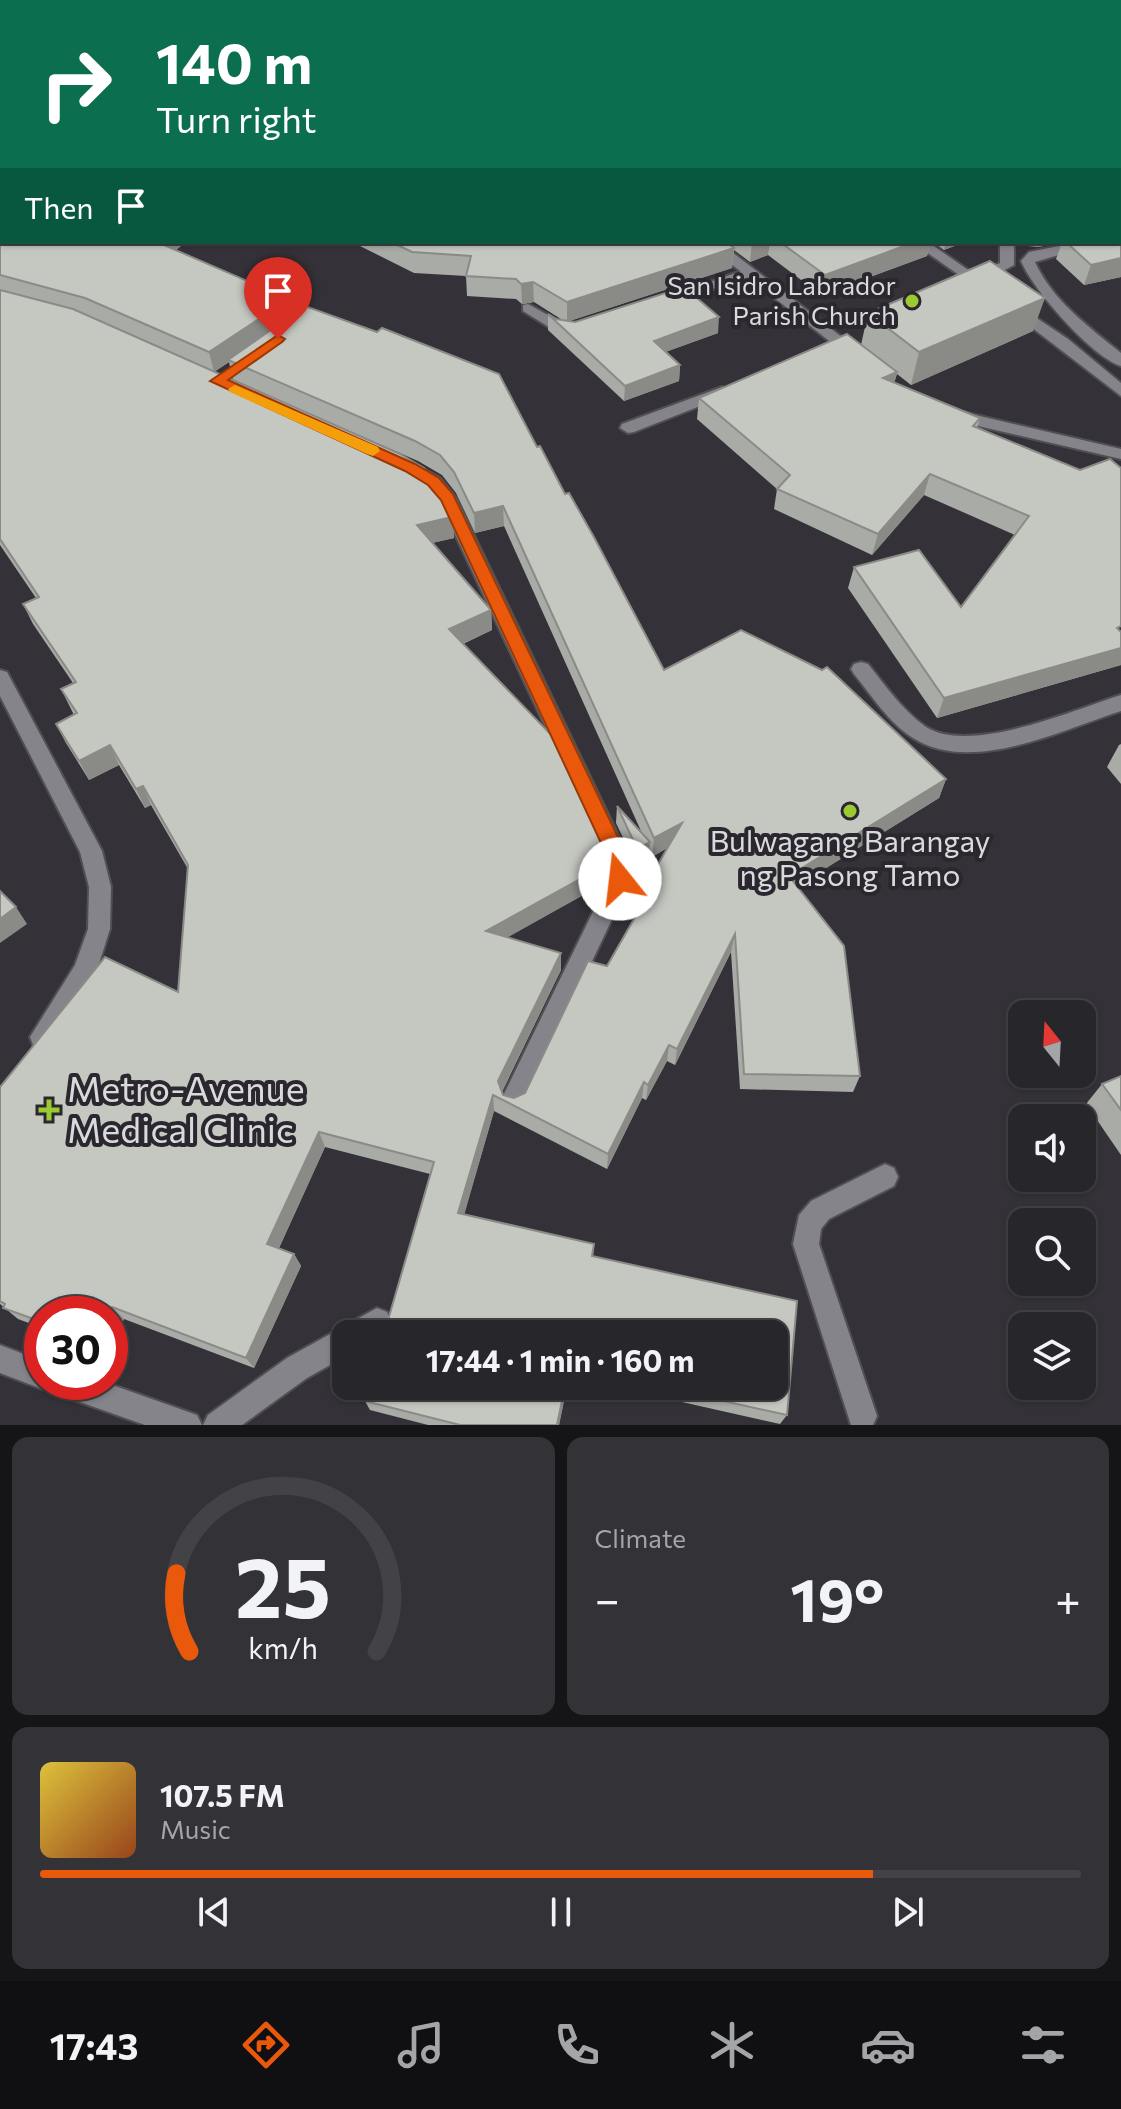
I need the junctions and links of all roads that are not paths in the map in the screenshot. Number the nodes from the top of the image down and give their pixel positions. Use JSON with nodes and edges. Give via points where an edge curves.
{"nodes":[{"id":1,"x":713,"y":244,"type":"edge"},
{"id":2,"x":922,"y":244,"type":"edge"},
{"id":3,"x":1007,"y":244,"type":"edge"},
{"id":4,"x":1093,"y":244,"type":"edge"},
{"id":5,"x":750,"y":272,"type":"junction"},
{"id":6,"x":975,"y":280,"type":"junction"},
{"id":7,"x":647,"y":306,"type":"edge"},
{"id":8,"x":528,"y":308,"type":"edge"},
{"id":9,"x":589,"y":325,"type":"edge"},
{"id":10,"x":1121,"y":361,"type":"edge"},
{"id":11,"x":867,"y":363,"type":"edge"},
{"id":12,"x":744,"y":384,"type":"edge"},
{"id":13,"x":1121,"y":391,"type":"edge"},
{"id":14,"x":937,"y":409,"type":"edge"},
{"id":15,"x":628,"y":428,"type":"dead end"},
{"id":16,"x":1121,"y":454,"type":"edge"},
{"id":17,"x":396,"y":462,"type":"edge"},
{"id":18,"x":861,"y":669,"type":"dead end"},
{"id":19,"x":0,"y":677,"type":"edge"},
{"id":20,"x":1121,"y":703,"type":"edge"},
{"id":21,"x":26,"y":1057,"type":"edge"},
{"id":22,"x":514,"y":1098,"type":"edge"},
{"id":23,"x":885,"y":1177,"type":"dead end"},
{"id":24,"x":332,"y":1348,"type":"edge"},
{"id":25,"x":0,"y":1359,"type":"edge"},
{"id":26,"x":24,"y":1368,"type":"edge"},
{"id":27,"x":115,"y":1400,"type":"edge"},
{"id":28,"x":862,"y":1416,"type":"dead end"},
{"id":29,"x":187,"y":1425,"type":"edge"},
{"id":30,"x":218,"y":1425,"type":"edge"}],
"edges":[{"from":1,"to":5,"type":"street"},
{"from":2,"to":6,"type":"street"},
{"from":3,"to":6,"type":"street","via":[[1007,265]]},
{"from":4,"to":10,"type":"street","via":[[1034,255],[1028,261],[1055,301]]},
{"from":5,"to":7,"type":"street"},
{"from":5,"to":11,"type":"street","via":[[837,348]]},
{"from":6,"to":13,"type":"street"},
{"from":8,"to":9,"type":"street","via":[[562,329]]},
{"from":12,"to":15,"type":"street"},
{"from":14,"to":16,"type":"street"},
{"from":17,"to":22,"type":"street","via":[[434,482],[447,498],[619,860],[620,879]]},
{"from":18,"to":20,"type":"street","via":[[910,729],[953,745],[1000,741]]},
{"from":19,"to":21,"type":"street","via":[[91,851],[100,887],[99,929],[85,970]]},
{"from":23,"to":28,"type":"street","via":[[820,1210],[808,1224],[806,1244]]},
{"from":24,"to":30,"type":"street"},
{"from":25,"to":26,"type":"street"},
{"from":27,"to":29,"type":"street"}]}
